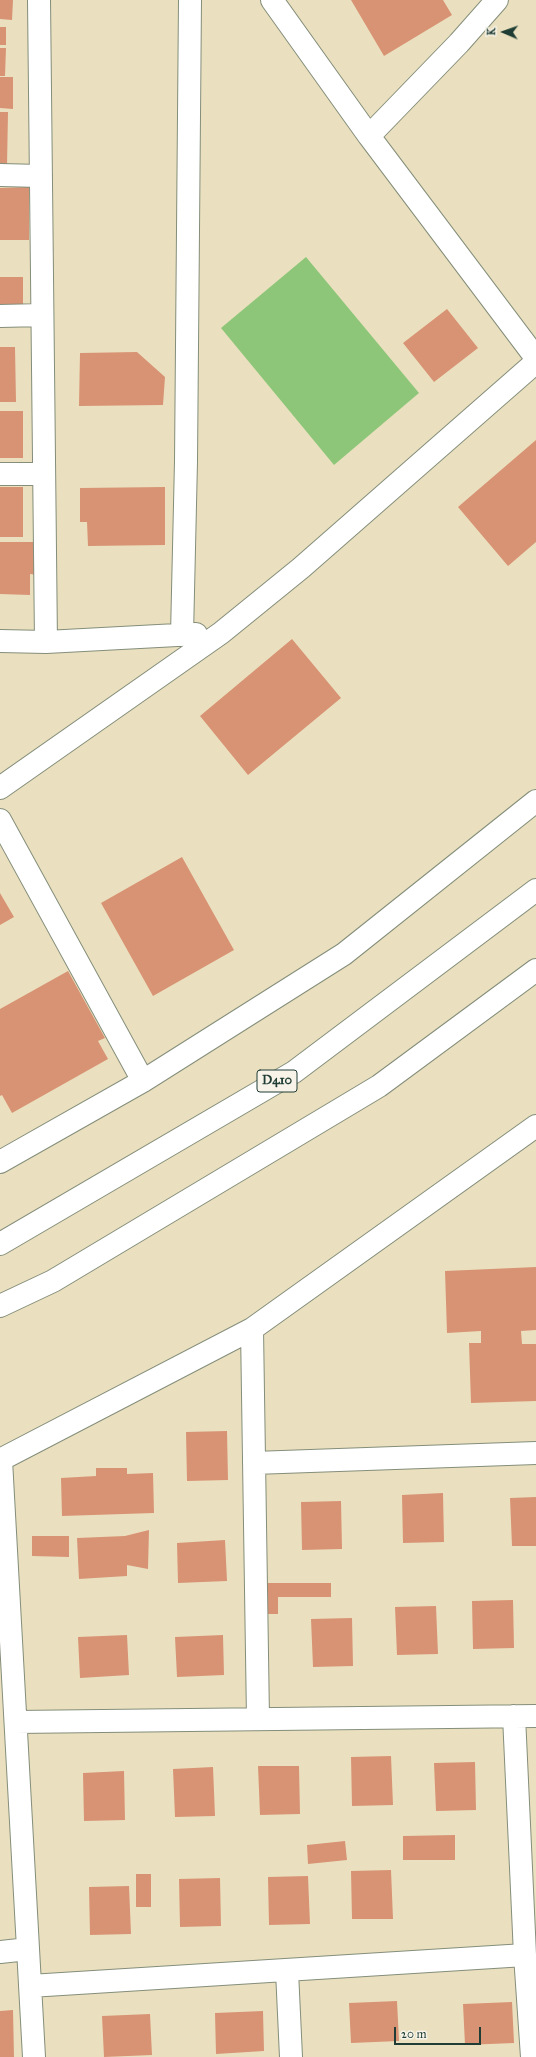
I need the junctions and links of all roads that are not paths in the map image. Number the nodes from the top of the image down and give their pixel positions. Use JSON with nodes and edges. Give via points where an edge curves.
{"nodes":[{"id":1,"x":39,"y":0,"type":"edge"},
{"id":2,"x":190,"y":0,"type":"edge"},
{"id":3,"x":272,"y":0,"type":"edge"},
{"id":4,"x":497,"y":0,"type":"edge"},
{"id":5,"x":369,"y":136,"type":"junction"},
{"id":6,"x":0,"y":175,"type":"edge"},
{"id":7,"x":41,"y":176,"type":"junction"},
{"id":8,"x":42,"y":315,"type":"junction"},
{"id":9,"x":0,"y":316,"type":"edge"},
{"id":10,"x":536,"y":358,"type":"edge"},
{"id":11,"x":536,"y":362,"type":"edge"},
{"id":12,"x":0,"y":474,"type":"edge"},
{"id":13,"x":43,"y":474,"type":"junction"},
{"id":14,"x":221,"y":633,"type":"junction"},
{"id":15,"x":182,"y":635,"type":"junction"},
{"id":16,"x":0,"y":641,"type":"edge"},
{"id":17,"x":46,"y":642,"type":"junction"},
{"id":18,"x":0,"y":788,"type":"edge"},
{"id":19,"x":536,"y":801,"type":"edge"},
{"id":20,"x":0,"y":820,"type":"edge"},
{"id":21,"x":536,"y":890,"type":"edge"},
{"id":22,"x":536,"y":970,"type":"edge"},
{"id":23,"x":143,"y":1081,"type":"junction"},
{"id":24,"x":536,"y":1126,"type":"edge"},
{"id":25,"x":0,"y":1162,"type":"edge"},
{"id":26,"x":0,"y":1244,"type":"edge"},
{"id":27,"x":0,"y":1306,"type":"edge"},
{"id":28,"x":252,"y":1329,"type":"junction"},
{"id":29,"x":536,"y":1453,"type":"edge"},
{"id":30,"x":1,"y":1460,"type":"edge"},
{"id":31,"x":254,"y":1463,"type":"junction"},
{"id":32,"x":514,"y":1716,"type":"junction"},
{"id":33,"x":536,"y":1716,"type":"edge"},
{"id":34,"x":258,"y":1719,"type":"junction"},
{"id":35,"x":16,"y":1722,"type":"junction"},
{"id":36,"x":28,"y":1949,"type":"junction"},
{"id":37,"x":0,"y":1952,"type":"edge"},
{"id":38,"x":525,"y":1955,"type":"junction"},
{"id":39,"x":287,"y":1971,"type":"junction"},
{"id":40,"x":30,"y":1986,"type":"junction"},
{"id":41,"x":34,"y":2057,"type":"edge"},
{"id":42,"x":291,"y":2057,"type":"edge"},
{"id":43,"x":532,"y":2057,"type":"edge"}],
"edges":[{"from":1,"to":7,"type":"main road"},
{"from":2,"to":15,"type":"main road"},
{"from":3,"to":5,"type":"main road"},
{"from":4,"to":5,"type":"main road"},
{"from":5,"to":10,"type":"main road"},
{"from":6,"to":7,"type":"main road"},
{"from":7,"to":8,"type":"main road"},
{"from":8,"to":9,"type":"main road"},
{"from":8,"to":13,"type":"main road"},
{"from":11,"to":14,"type":"main road","via":[[301,568]]},
{"from":12,"to":13,"type":"main road"},
{"from":13,"to":17,"type":"main road"},
{"from":14,"to":15,"type":"main road"},
{"from":14,"to":18,"type":"main road"},
{"from":15,"to":17,"type":"main road"},
{"from":16,"to":17,"type":"main road"},
{"from":19,"to":23,"type":"main road","via":[[344,954]]},
{"from":20,"to":23,"type":"main road"},
{"from":21,"to":26,"type":"main road","number":"D410","via":[[294,1072]]},
{"from":22,"to":27,"type":"main road","via":[[379,1086],[53,1281]]},
{"from":23,"to":25,"type":"main road"},
{"from":24,"to":28,"type":"main road"},
{"from":28,"to":30,"type":"main road"},
{"from":28,"to":31,"type":"main road"},
{"from":29,"to":31,"type":"main road"},
{"from":30,"to":35,"type":"main road"},
{"from":31,"to":34,"type":"main road"},
{"from":32,"to":33,"type":"main road"},
{"from":32,"to":34,"type":"main road"},
{"from":32,"to":38,"type":"main road"},
{"from":34,"to":35,"type":"main road"},
{"from":35,"to":36,"type":"main road"},
{"from":36,"to":37,"type":"main road"},
{"from":36,"to":40,"type":"main road"},
{"from":38,"to":39,"type":"main road"},
{"from":38,"to":43,"type":"main road"},
{"from":39,"to":40,"type":"main road"},
{"from":39,"to":42,"type":"main road"},
{"from":40,"to":41,"type":"main road"}]}
